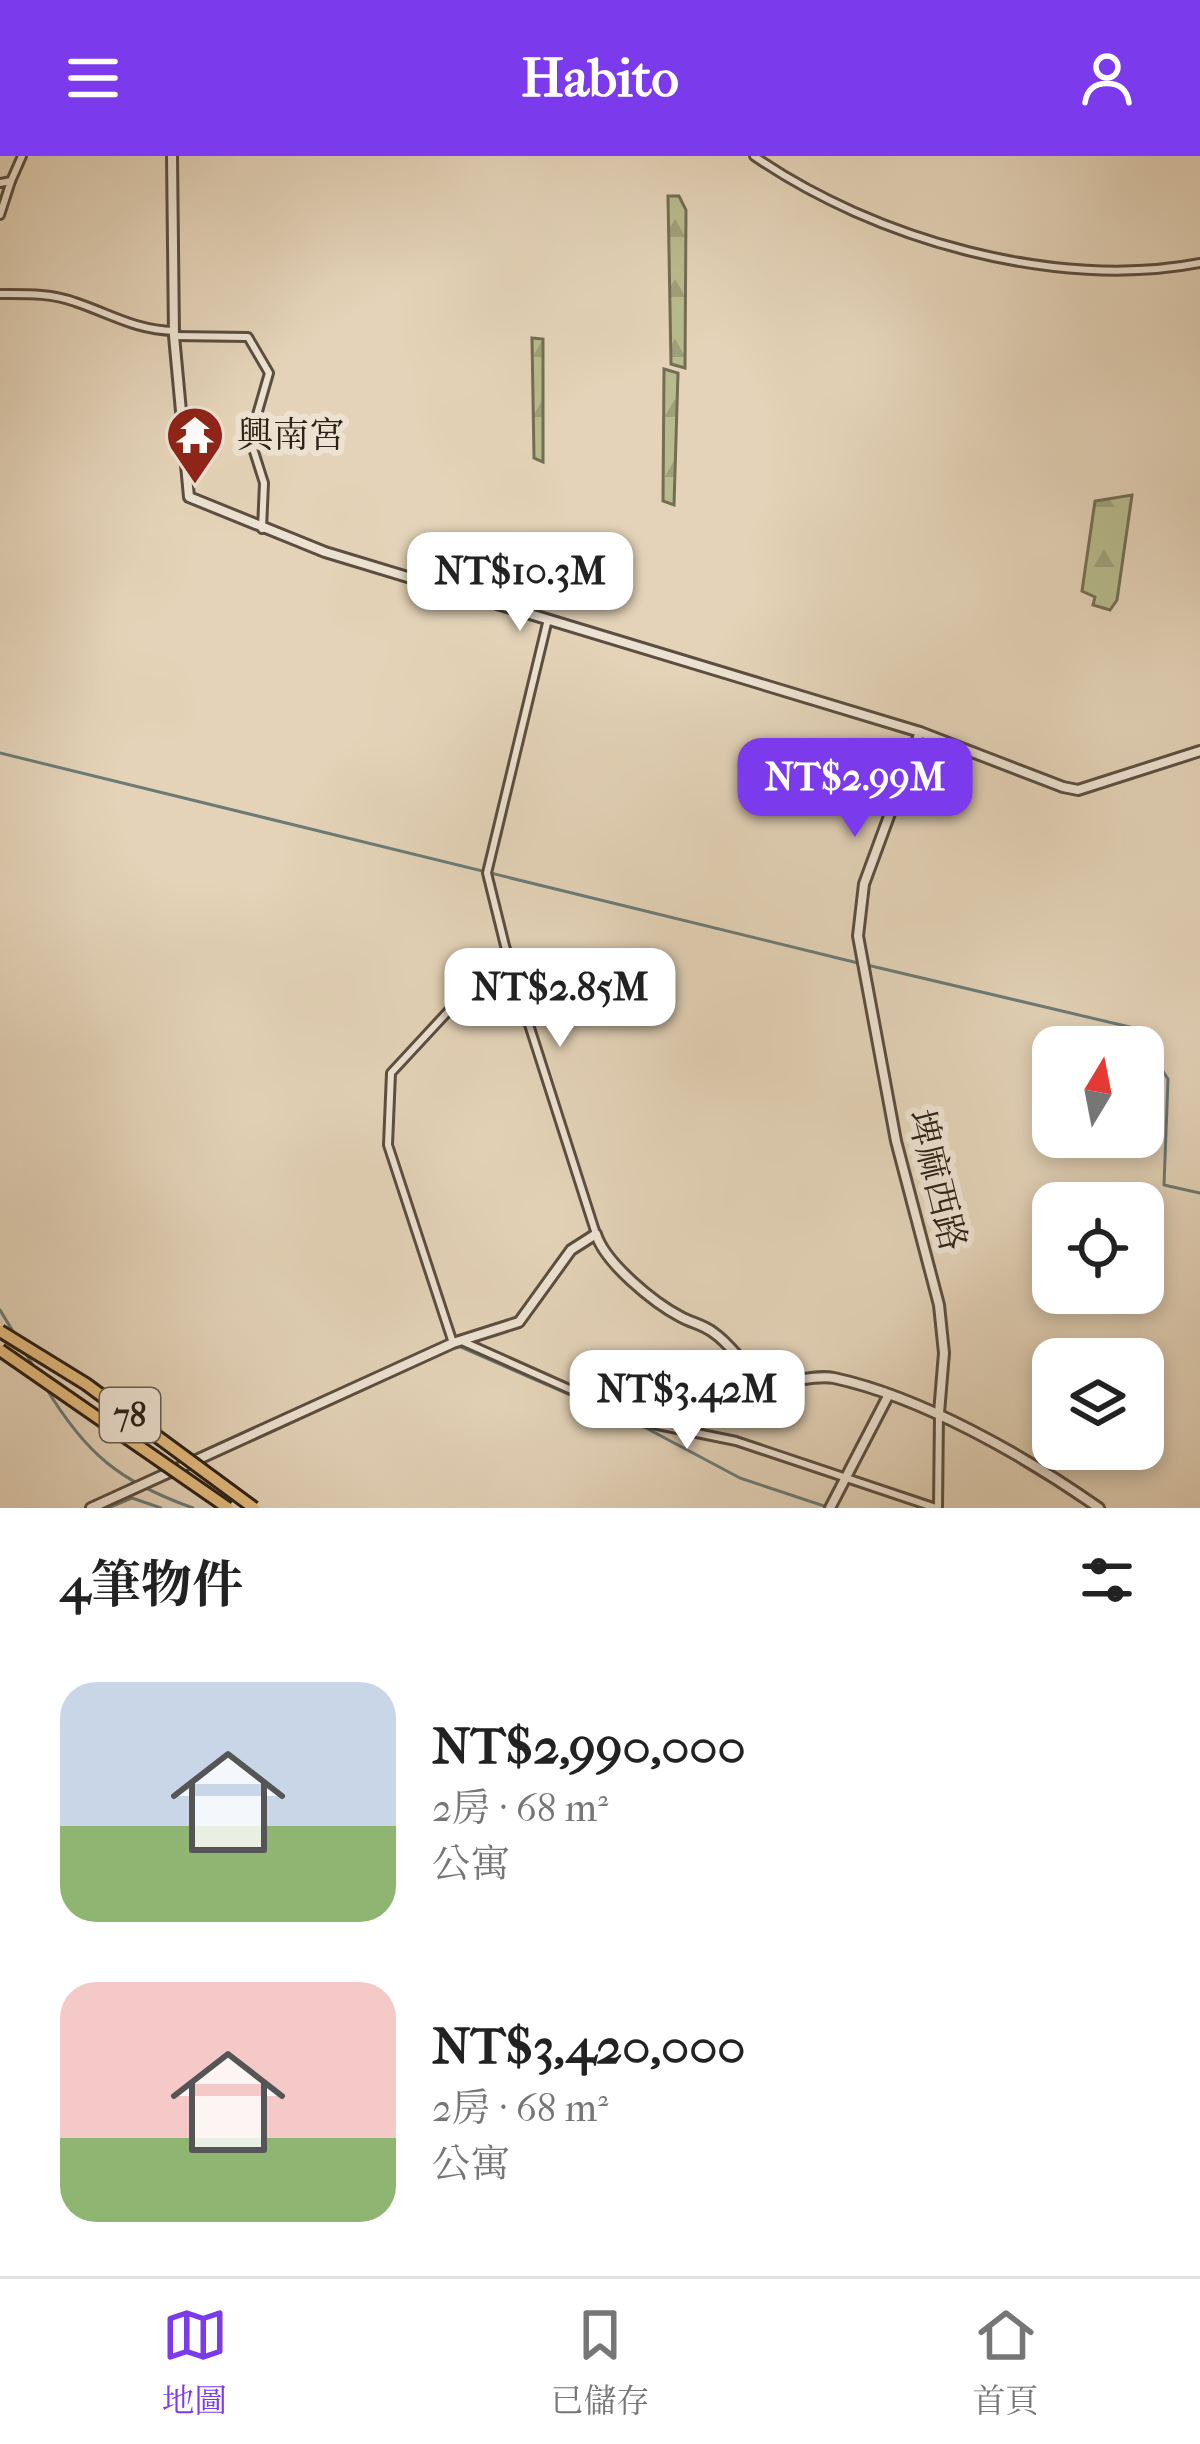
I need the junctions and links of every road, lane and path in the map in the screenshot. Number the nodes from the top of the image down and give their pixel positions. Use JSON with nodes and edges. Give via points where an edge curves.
{"nodes":[{"id":1,"x":22,"y":156,"type":"edge"},
{"id":2,"x":754,"y":156,"type":"edge"},
{"id":3,"x":175,"y":160,"type":"edge"},
{"id":4,"x":11,"y":181,"type":"junction"},
{"id":5,"x":0,"y":183,"type":"edge"},
{"id":6,"x":0,"y":215,"type":"edge"},
{"id":7,"x":1200,"y":263,"type":"edge"},
{"id":8,"x":0,"y":294,"type":"edge"},
{"id":9,"x":174,"y":334,"type":"junction"},
{"id":10,"x":262,"y":529,"type":"junction"},
{"id":11,"x":548,"y":620,"type":"junction"},
{"id":12,"x":920,"y":732,"type":"junction"},
{"id":13,"x":1200,"y":751,"type":"edge"},
{"id":14,"x":506,"y":949,"type":"junction"},
{"id":15,"x":596,"y":1234,"type":"junction"},
{"id":16,"x":0,"y":1331,"type":"edge"},
{"id":17,"x":457,"y":1342,"type":"junction"},
{"id":18,"x":0,"y":1350,"type":"edge"},
{"id":19,"x":887,"y":1398,"type":"junction"},
{"id":20,"x":939,"y":1414,"type":"junction"},
{"id":21,"x":846,"y":1478,"type":"junction"},
{"id":22,"x":91,"y":1508,"type":"edge"},
{"id":23,"x":228,"y":1508,"type":"edge"},
{"id":24,"x":254,"y":1508,"type":"edge"},
{"id":25,"x":830,"y":1508,"type":"edge"},
{"id":26,"x":937,"y":1508,"type":"edge"},
{"id":27,"x":1099,"y":1508,"type":"edge"}],
"edges":[{"from":1,"to":4,"type":"street"},
{"from":2,"to":7,"type":"street","via":[[804,190],[939,241],[1075,270],[1142,274]]},
{"from":3,"to":9,"type":"street"},
{"from":4,"to":5,"type":"street"},
{"from":4,"to":6,"type":"street"},
{"from":8,"to":9,"type":"street","via":[[41,294],[131,328]]},
{"from":9,"to":10,"type":"street","via":[[186,494]]},
{"from":9,"to":10,"type":"street","via":[[248,337],[268,373],[250,439],[265,483]]},
{"from":10,"to":11,"type":"street"},
{"from":11,"to":12,"type":"street"},
{"from":11,"to":14,"type":"street","via":[[487,870]]},
{"from":12,"to":13,"type":"street","via":[[1078,790]]},
{"from":12,"to":20,"type":"street","name":"埤麻西路","via":[[864,884],[860,960],[939,1305]]},
{"from":14,"to":15,"type":"street"},
{"from":14,"to":17,"type":"street","via":[[391,1073],[388,1145]]},
{"from":15,"to":17,"type":"street","via":[[571,1250],[519,1322]]},
{"from":15,"to":19,"type":"street","via":[[646,1290],[716,1334],[760,1377],[838,1378]]},
{"from":16,"to":24,"type":"highway","number":"78","bridge":true},
{"from":17,"to":21,"type":"street","via":[[643,1422],[736,1441]]},
{"from":17,"to":22,"type":"street"},
{"from":18,"to":23,"type":"highway","number":"78","bridge":true},
{"from":19,"to":20,"type":"street"},
{"from":19,"to":21,"type":"street"},
{"from":20,"to":26,"type":"street"},
{"from":20,"to":27,"type":"street"},
{"from":21,"to":25,"type":"street"},
{"from":21,"to":26,"type":"street"}]}
